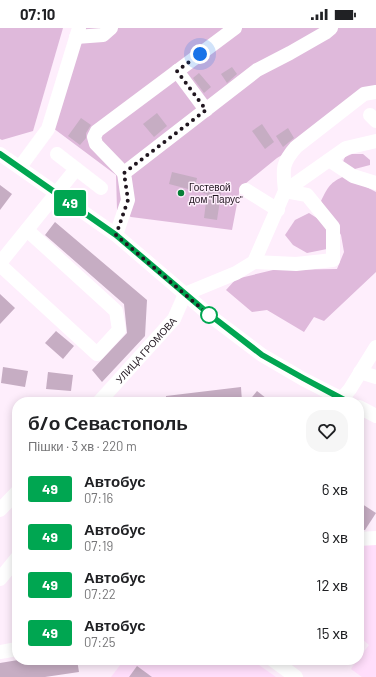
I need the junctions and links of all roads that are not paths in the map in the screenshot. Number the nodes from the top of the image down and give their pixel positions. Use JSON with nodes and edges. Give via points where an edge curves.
{"nodes":[{"id":1,"x":111,"y":28,"type":"edge"},
{"id":2,"x":235,"y":28,"type":"edge"},
{"id":3,"x":331,"y":28,"type":"edge"},
{"id":4,"x":78,"y":32,"type":"edge"},
{"id":5,"x":177,"y":71,"type":"junction"},
{"id":6,"x":376,"y":92,"type":"edge"},
{"id":7,"x":206,"y":110,"type":"junction"},
{"id":8,"x":376,"y":141,"type":"edge"},
{"id":9,"x":0,"y":154,"type":"edge"},
{"id":10,"x":57,"y":154,"type":"dead end"},
{"id":11,"x":329,"y":160,"type":"junction"},
{"id":12,"x":20,"y":167,"type":"junction"},
{"id":13,"x":76,"y":169,"type":"junction"},
{"id":14,"x":124,"y":173,"type":"junction"},
{"id":15,"x":376,"y":183,"type":"edge"},
{"id":16,"x":102,"y":188,"type":"dead end"},
{"id":17,"x":246,"y":190,"type":"dead end"},
{"id":18,"x":285,"y":192,"type":"junction"},
{"id":19,"x":57,"y":193,"type":"junction"},
{"id":20,"x":278,"y":210,"type":"junction"},
{"id":21,"x":27,"y":230,"type":"junction"},
{"id":22,"x":116,"y":235,"type":"junction"},
{"id":23,"x":254,"y":262,"type":"junction"},
{"id":24,"x":0,"y":264,"type":"edge"},
{"id":25,"x":185,"y":294,"type":"junction"},
{"id":26,"x":376,"y":347,"type":"edge"},
{"id":27,"x":360,"y":372,"type":"junction"},
{"id":28,"x":376,"y":377,"type":"edge"},
{"id":29,"x":104,"y":397,"type":"edge"},
{"id":30,"x":336,"y":397,"type":"edge"},
{"id":31,"x":345,"y":397,"type":"edge"},
{"id":32,"x":364,"y":410,"type":"edge"},
{"id":33,"x":376,"y":416,"type":"edge"},
{"id":34,"x":12,"y":497,"type":"edge"},
{"id":35,"x":0,"y":510,"type":"edge"},
{"id":36,"x":376,"y":538,"type":"edge"},
{"id":37,"x":364,"y":539,"type":"edge"},
{"id":38,"x":12,"y":564,"type":"edge"},
{"id":39,"x":0,"y":579,"type":"edge"},
{"id":40,"x":12,"y":650,"type":"edge"},
{"id":41,"x":0,"y":652,"type":"edge"},
{"id":42,"x":279,"y":665,"type":"edge"},
{"id":43,"x":296,"y":677,"type":"edge"}],
"edges":[{"from":1,"to":4,"type":"street","via":[[102,35]]},
{"from":2,"to":5,"type":"street"},
{"from":3,"to":7,"type":"street","via":[[257,70]]},
{"from":4,"to":12,"type":"street","via":[[48,129]]},
{"from":5,"to":7,"type":"street"},
{"from":5,"to":14,"type":"street","via":[[98,131],[94,137],[96,144]]},
{"from":6,"to":18,"type":"street","via":[[364,94],[296,147],[283,168]]},
{"from":7,"to":14,"type":"street"},
{"from":8,"to":11,"type":"street","via":[[346,148]]},
{"from":9,"to":12,"type":"street"},
{"from":10,"to":13,"type":"street"},
{"from":11,"to":15,"type":"street","via":[[353,176]]},
{"from":11,"to":18,"type":"street"},
{"from":12,"to":19,"type":"street"},
{"from":13,"to":16,"type":"street"},
{"from":13,"to":19,"type":"street"},
{"from":14,"to":22,"type":"street","via":[[128,200]]},
{"from":17,"to":20,"type":"street"},
{"from":18,"to":20,"type":"street"},
{"from":18,"to":23,"type":"street","via":[[307,196],[333,227],[333,260],[296,264]]},
{"from":19,"to":21,"type":"street"},
{"from":19,"to":22,"type":"street"},
{"from":20,"to":23,"type":"street"},
{"from":21,"to":24,"type":"street"},
{"from":21,"to":24,"type":"street","via":[[116,311],[119,330],[97,354]]},
{"from":22,"to":25,"type":"street"},
{"from":23,"to":25,"type":"street","via":[[236,273]]},
{"from":25,"to":29,"type":"street","name":"УЛИЦА ГРОМОВА","via":[[174,319]]},
{"from":25,"to":30,"type":"street","via":[[262,355]]},
{"from":26,"to":27,"type":"street"},
{"from":27,"to":28,"type":"street"},
{"from":27,"to":31,"type":"street"},
{"from":32,"to":33,"type":"street"},
{"from":34,"to":35,"type":"street"},
{"from":36,"to":37,"type":"street"},
{"from":38,"to":39,"type":"street"},
{"from":40,"to":41,"type":"street"},
{"from":42,"to":43,"type":"street"}]}
